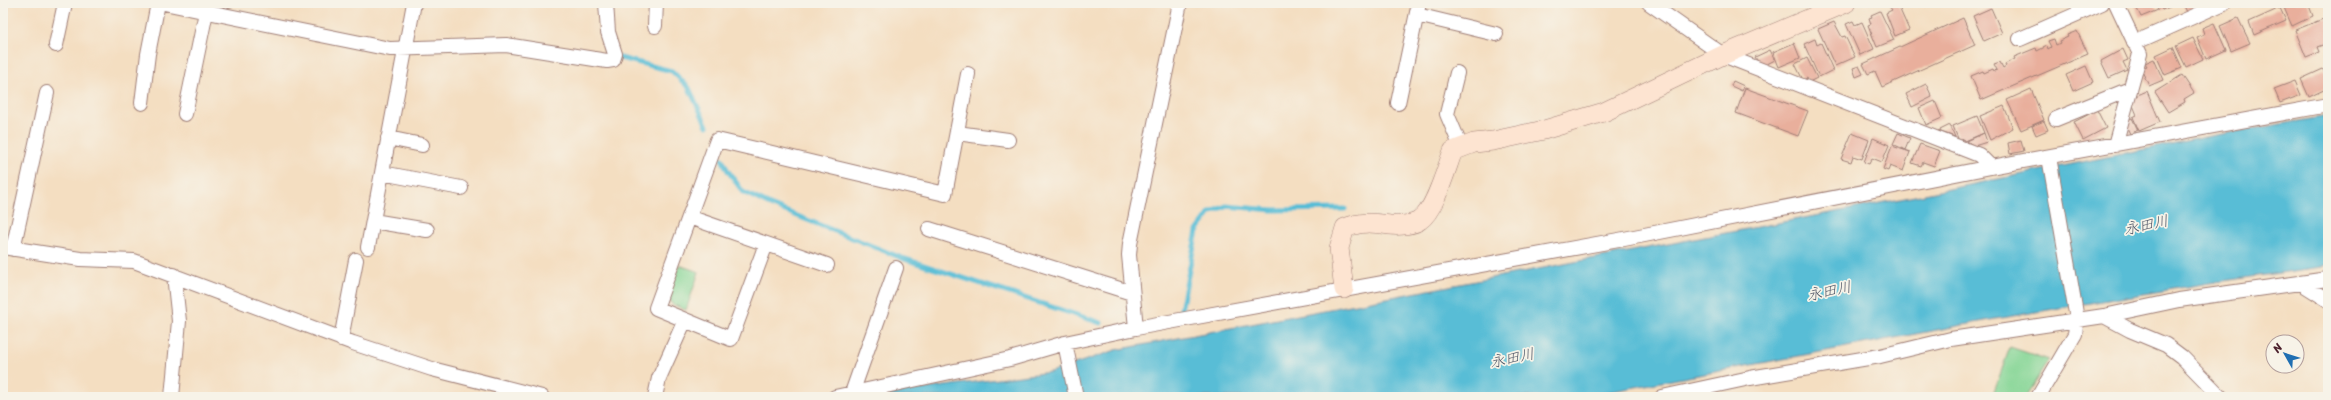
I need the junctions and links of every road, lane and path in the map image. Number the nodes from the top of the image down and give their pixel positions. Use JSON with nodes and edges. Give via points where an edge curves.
{"nodes":[{"id":1,"x":65,"y":3,"type":"edge"},
{"id":2,"x":158,"y":3,"type":"edge"},
{"id":3,"x":164,"y":3,"type":"edge"},
{"id":4,"x":414,"y":3,"type":"edge"},
{"id":5,"x":606,"y":3,"type":"edge"},
{"id":6,"x":656,"y":3,"type":"edge"},
{"id":7,"x":1180,"y":3,"type":"edge"},
{"id":8,"x":1649,"y":3,"type":"edge"},
{"id":9,"x":1846,"y":3,"type":"edge"},
{"id":10,"x":2102,"y":3,"type":"edge"},
{"id":11,"x":2116,"y":3,"type":"edge"},
{"id":12,"x":2224,"y":3,"type":"edge"},
{"id":13,"x":1418,"y":9,"type":"edge"},
{"id":14,"x":206,"y":12,"type":"junction"},
{"id":15,"x":655,"y":26,"type":"dead end"},
{"id":16,"x":1496,"y":34,"type":"dead end"},
{"id":17,"x":2020,"y":39,"type":"dead end"},
{"id":18,"x":2134,"y":43,"type":"junction"},
{"id":19,"x":56,"y":45,"type":"dead end"},
{"id":20,"x":404,"y":48,"type":"junction"},
{"id":21,"x":1722,"y":56,"type":"junction"},
{"id":22,"x":1457,"y":72,"type":"dead end"},
{"id":23,"x":968,"y":74,"type":"dead end"},
{"id":24,"x":2130,"y":89,"type":"junction"},
{"id":25,"x":47,"y":93,"type":"dead end"},
{"id":26,"x":142,"y":103,"type":"dead end"},
{"id":27,"x":1398,"y":103,"type":"dead end"},
{"id":28,"x":2328,"y":105,"type":"edge"},
{"id":29,"x":185,"y":114,"type":"dead end"},
{"id":30,"x":2056,"y":120,"type":"dead end"},
{"id":31,"x":957,"y":133,"type":"junction"},
{"id":32,"x":388,"y":138,"type":"junction"},
{"id":33,"x":1008,"y":140,"type":"dead end"},
{"id":34,"x":422,"y":144,"type":"dead end"},
{"id":35,"x":2115,"y":146,"type":"junction"},
{"id":36,"x":1461,"y":147,"type":"junction"},
{"id":37,"x":2050,"y":159,"type":"junction"},
{"id":38,"x":1991,"y":167,"type":"junction"},
{"id":39,"x":382,"y":174,"type":"junction"},
{"id":40,"x":461,"y":188,"type":"dead end"},
{"id":41,"x":689,"y":217,"type":"junction"},
{"id":42,"x":373,"y":221,"type":"junction"},
{"id":43,"x":929,"y":229,"type":"dead end"},
{"id":44,"x":427,"y":230,"type":"dead end"},
{"id":45,"x":766,"y":244,"type":"junction"},
{"id":46,"x":368,"y":247,"type":"dead end"},
{"id":47,"x":8,"y":248,"type":"edge"},
{"id":48,"x":356,"y":260,"type":"dead end"},
{"id":49,"x":827,"y":265,"type":"dead end"},
{"id":50,"x":896,"y":268,"type":"dead end"},
{"id":51,"x":174,"y":275,"type":"junction"},
{"id":52,"x":2328,"y":279,"type":"edge"},
{"id":53,"x":2301,"y":283,"type":"junction"},
{"id":54,"x":1344,"y":289,"type":"junction"},
{"id":55,"x":1132,"y":293,"type":"junction"},
{"id":56,"x":2328,"y":300,"type":"edge"},
{"id":57,"x":2076,"y":316,"type":"junction"},
{"id":58,"x":2104,"y":316,"type":"junction"},
{"id":59,"x":685,"y":320,"type":"junction"},
{"id":60,"x":1136,"y":328,"type":"junction"},
{"id":61,"x":341,"y":339,"type":"junction"},
{"id":62,"x":1065,"y":343,"type":"junction"},
{"id":63,"x":852,"y":394,"type":"junction"},
{"id":64,"x":172,"y":397,"type":"edge"},
{"id":65,"x":542,"y":397,"type":"edge"},
{"id":66,"x":655,"y":397,"type":"edge"},
{"id":67,"x":835,"y":397,"type":"edge"},
{"id":68,"x":1076,"y":397,"type":"edge"},
{"id":69,"x":1662,"y":397,"type":"edge"},
{"id":70,"x":2038,"y":397,"type":"edge"},
{"id":71,"x":2221,"y":397,"type":"edge"}],
"edges":[{"from":1,"to":19,"type":"street"},
{"from":2,"to":26,"type":"street"},
{"from":3,"to":14,"type":"street"},
{"from":4,"to":20,"type":"street"},
{"from":5,"to":20,"type":"street","via":[[608,32],[615,54],[613,60],[506,45]]},
{"from":6,"to":15,"type":"street"},
{"from":7,"to":55,"type":"street","via":[[1130,244]]},
{"from":8,"to":21,"type":"street"},
{"from":9,"to":21,"type":"street"},
{"from":10,"to":17,"type":"street"},
{"from":11,"to":18,"type":"street"},
{"from":12,"to":18,"type":"street"},
{"from":13,"to":16,"type":"street"},
{"from":13,"to":27,"type":"street"},
{"from":14,"to":20,"type":"street","via":[[390,49]]},
{"from":14,"to":29,"type":"street"},
{"from":18,"to":24,"type":"street","via":[[2140,54]]},
{"from":20,"to":32,"type":"street"},
{"from":21,"to":36,"type":"street","via":[[1604,112],[1544,130]]},
{"from":21,"to":38,"type":"street","via":[[1979,155]]},
{"from":22,"to":36,"type":"street","via":[[1447,114]]},
{"from":23,"to":31,"type":"street"},
{"from":24,"to":30,"type":"street"},
{"from":24,"to":35,"type":"street"},
{"from":25,"to":47,"type":"street"},
{"from":28,"to":35,"type":"street"},
{"from":31,"to":33,"type":"street"},
{"from":31,"to":41,"type":"street","via":[[946,194],[717,140]]},
{"from":32,"to":34,"type":"street"},
{"from":32,"to":39,"type":"street"},
{"from":35,"to":37,"type":"street"},
{"from":36,"to":54,"type":"street","via":[[1453,151],[1430,210],[1420,221],[1395,226],[1368,222],[1346,228],[1339,248]]},
{"from":37,"to":38,"type":"street"},
{"from":37,"to":57,"type":"street"},
{"from":38,"to":54,"type":"street"},
{"from":39,"to":40,"type":"street"},
{"from":39,"to":42,"type":"street"},
{"from":41,"to":45,"type":"street"},
{"from":41,"to":59,"type":"street","via":[[656,308]]},
{"from":42,"to":44,"type":"street"},
{"from":42,"to":46,"type":"street"},
{"from":43,"to":55,"type":"street"},
{"from":45,"to":49,"type":"street"},
{"from":45,"to":59,"type":"street","via":[[730,339]]},
{"from":47,"to":51,"type":"street","via":[[80,259],[134,261]]},
{"from":48,"to":61,"type":"street"},
{"from":50,"to":63,"type":"street"},
{"from":51,"to":61,"type":"street"},
{"from":51,"to":64,"type":"street","via":[[179,321]]},
{"from":52,"to":53,"type":"street"},
{"from":53,"to":56,"type":"street"},
{"from":53,"to":58,"type":"street","via":[[2187,298]]},
{"from":54,"to":60,"type":"street"},
{"from":55,"to":60,"type":"street"},
{"from":57,"to":58,"type":"street"},
{"from":57,"to":69,"type":"street"},
{"from":57,"to":70,"type":"street","via":[[2075,334]]},
{"from":58,"to":71,"type":"street","via":[[2166,345],[2182,357]]},
{"from":59,"to":66,"type":"street","via":[[660,378]]},
{"from":60,"to":62,"type":"street"},
{"from":61,"to":65,"type":"street","via":[[432,369]]},
{"from":62,"to":63,"type":"street","via":[[1010,359]]},
{"from":62,"to":68,"type":"street"},
{"from":63,"to":67,"type":"street"}]}
